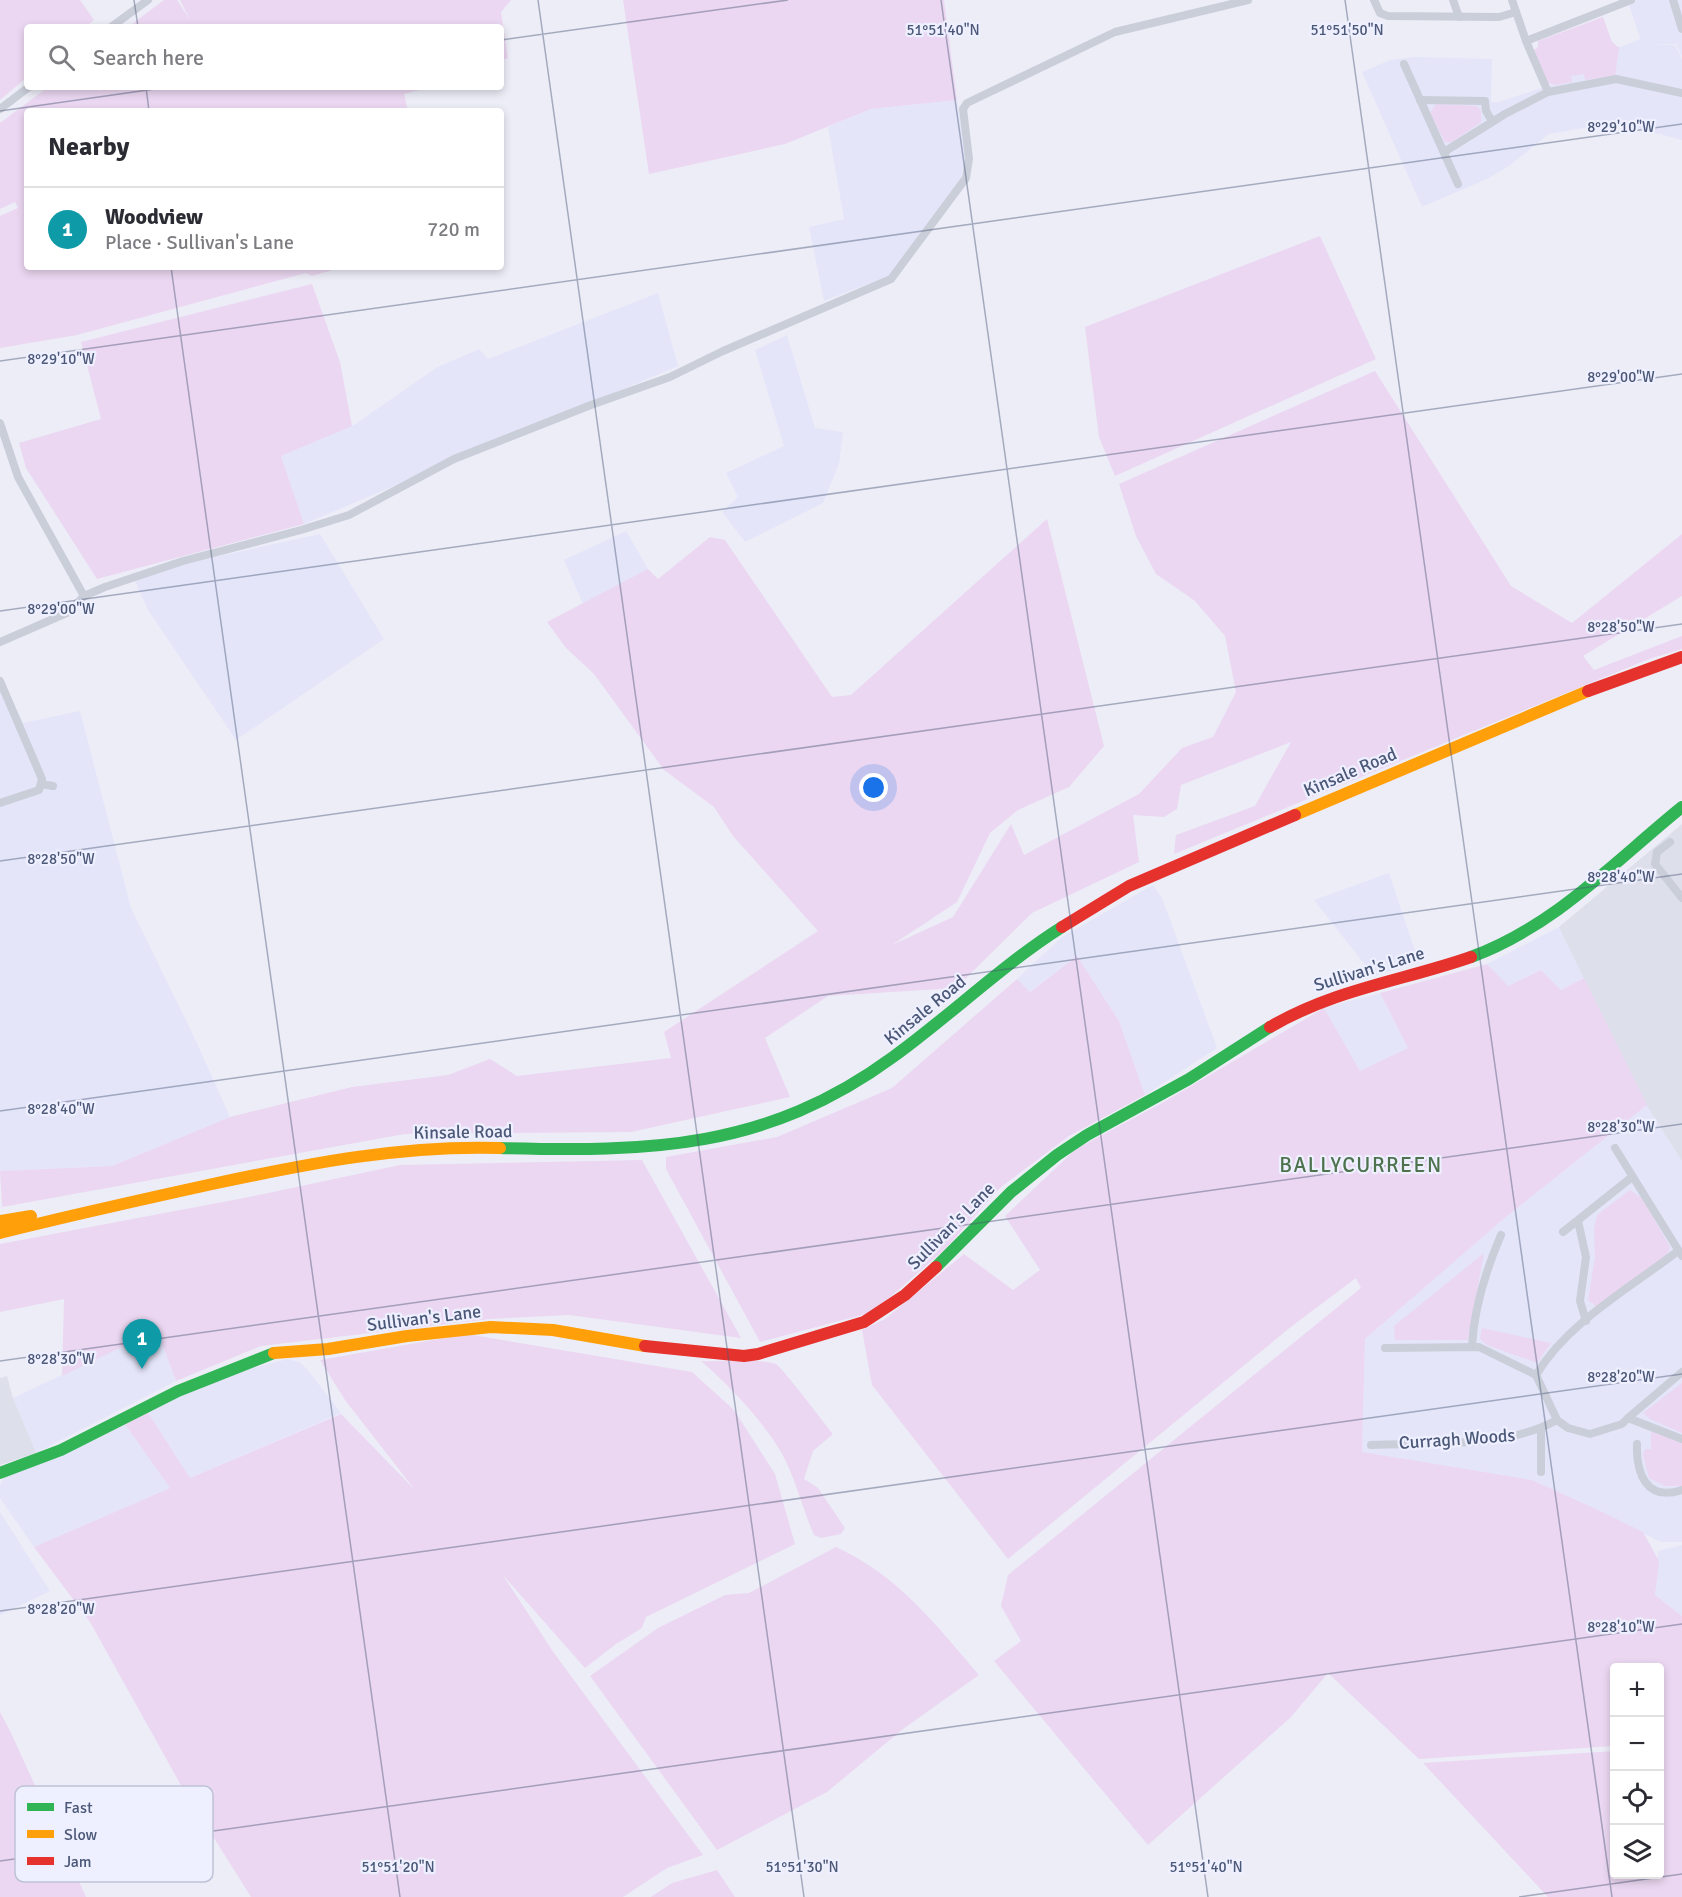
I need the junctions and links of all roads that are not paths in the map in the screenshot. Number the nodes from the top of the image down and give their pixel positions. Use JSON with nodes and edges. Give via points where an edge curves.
{"nodes":[{"id":1,"x":148,"y":0,"type":"edge"},
{"id":2,"x":1248,"y":0,"type":"edge"},
{"id":3,"x":1385,"y":0,"type":"edge"},
{"id":4,"x":1453,"y":0,"type":"edge"},
{"id":5,"x":1512,"y":0,"type":"edge"},
{"id":6,"x":1631,"y":0,"type":"edge"},
{"id":7,"x":1673,"y":0,"type":"edge"},
{"id":8,"x":1375,"y":2,"type":"edge"},
{"id":9,"x":1516,"y":12,"type":"junction"},
{"id":10,"x":1459,"y":16,"type":"junction"},
{"id":11,"x":115,"y":24,"type":"edge"},
{"id":12,"x":1682,"y":29,"type":"edge"},
{"id":13,"x":1526,"y":40,"type":"junction"},
{"id":14,"x":1404,"y":64,"type":"dead end"},
{"id":15,"x":25,"y":90,"type":"edge"},
{"id":16,"x":1548,"y":92,"type":"junction"},
{"id":17,"x":1682,"y":93,"type":"edge"},
{"id":18,"x":1420,"y":100,"type":"junction"},
{"id":19,"x":0,"y":109,"type":"edge"},
{"id":20,"x":1492,"y":121,"type":"junction"},
{"id":21,"x":1444,"y":152,"type":"junction"},
{"id":22,"x":1458,"y":184,"type":"dead end"},
{"id":23,"x":0,"y":423,"type":"edge"},
{"id":24,"x":84,"y":596,"type":"junction"},
{"id":25,"x":0,"y":642,"type":"edge"},
{"id":26,"x":1682,"y":657,"type":"edge"},
{"id":27,"x":0,"y":681,"type":"edge"},
{"id":28,"x":40,"y":784,"type":"junction"},
{"id":29,"x":53,"y":786,"type":"dead end"},
{"id":30,"x":0,"y":803,"type":"edge"},
{"id":31,"x":1682,"y":807,"type":"edge"},
{"id":32,"x":1670,"y":842,"type":"dead end"},
{"id":33,"x":1682,"y":898,"type":"edge"},
{"id":34,"x":1615,"y":1148,"type":"dead end"},
{"id":35,"x":1632,"y":1177,"type":"junction"},
{"id":36,"x":135,"y":1200,"type":"junction"},
{"id":37,"x":0,"y":1221,"type":"edge"},
{"id":38,"x":1578,"y":1221,"type":"junction"},
{"id":39,"x":1563,"y":1232,"type":"dead end"},
{"id":40,"x":0,"y":1233,"type":"edge"},
{"id":41,"x":1501,"y":1235,"type":"dead end"},
{"id":42,"x":1680,"y":1254,"type":"edge"},
{"id":43,"x":1586,"y":1321,"type":"junction"},
{"id":44,"x":1472,"y":1346,"type":"junction"},
{"id":45,"x":1385,"y":1348,"type":"dead end"},
{"id":46,"x":1682,"y":1372,"type":"edge"},
{"id":47,"x":1536,"y":1375,"type":"junction"},
{"id":48,"x":1628,"y":1418,"type":"junction"},
{"id":49,"x":1557,"y":1420,"type":"junction"},
{"id":50,"x":1541,"y":1429,"type":"junction"},
{"id":51,"x":1682,"y":1439,"type":"edge"},
{"id":52,"x":1637,"y":1444,"type":"dead end"},
{"id":53,"x":1371,"y":1445,"type":"dead end"},
{"id":54,"x":1541,"y":1472,"type":"dead end"},
{"id":55,"x":0,"y":1473,"type":"edge"},
{"id":56,"x":1682,"y":1490,"type":"edge"}],
"edges":[{"from":1,"to":11,"type":"street"},
{"from":2,"to":24,"type":"street","via":[[1115,32],[967,103],[963,109],[969,159],[966,178],[891,279],[670,377],[454,459],[349,514],[163,567]]},
{"from":3,"to":8,"type":"street"},
{"from":4,"to":10,"type":"street"},
{"from":5,"to":9,"type":"street"},
{"from":6,"to":13,"type":"street"},
{"from":7,"to":12,"type":"street"},
{"from":8,"to":10,"type":"street","via":[[1380,13],[1388,16]]},
{"from":9,"to":10,"type":"street","via":[[1499,17]]},
{"from":9,"to":13,"type":"street"},
{"from":13,"to":16,"type":"street"},
{"from":14,"to":18,"type":"street"},
{"from":15,"to":19,"type":"street"},
{"from":16,"to":17,"type":"street","via":[[1617,79]]},
{"from":16,"to":20,"type":"street"},
{"from":18,"to":20,"type":"street","via":[[1485,101]]},
{"from":18,"to":21,"type":"street"},
{"from":20,"to":21,"type":"street"},
{"from":21,"to":22,"type":"street"},
{"from":23,"to":24,"type":"street","via":[[18,477]]},
{"from":24,"to":25,"type":"street","via":[[69,612]]},
{"from":26,"to":36,"type":"main road","name":"Kinsale Road","via":[[1568,699],[1129,886],[1069,921],[1016,959],[885,1065],[808,1107],[707,1138],[652,1148],[459,1147],[369,1154]]},
{"from":27,"to":28,"type":"street","via":[[42,779]]},
{"from":28,"to":29,"type":"street"},
{"from":28,"to":30,"type":"street","via":[[39,790],[31,794]]},
{"from":31,"to":55,"type":"main road","name":"Sullivan's Lane","via":[[1577,897],[1520,936],[1446,965],[1317,1002],[1073,1144],[1012,1191],[941,1266],[864,1322],[744,1356],[640,1346],[553,1330],[491,1327],[274,1353],[178,1391],[61,1450]]},
{"from":32,"to":33,"type":"street","via":[[1657,852],[1655,864]]},
{"from":34,"to":35,"type":"street"},
{"from":35,"to":38,"type":"street"},
{"from":35,"to":42,"type":"street"},
{"from":36,"to":37,"type":"main road","name":"Kinsale Road"},
{"from":36,"to":40,"type":"main road","name":"Kinsale Road"},
{"from":38,"to":39,"type":"street"},
{"from":38,"to":43,"type":"street","via":[[1586,1257],[1580,1301]]},
{"from":41,"to":44,"type":"street","via":[[1487,1268]]},
{"from":42,"to":43,"type":"street"},
{"from":43,"to":47,"type":"street","via":[[1546,1358]]},
{"from":44,"to":45,"type":"street"},
{"from":44,"to":47,"type":"street","via":[[1499,1354]]},
{"from":46,"to":48,"type":"street"},
{"from":47,"to":49,"type":"street"},
{"from":48,"to":49,"type":"street","via":[[1622,1424],[1590,1434],[1568,1428]]},
{"from":48,"to":51,"type":"street"},
{"from":49,"to":50,"type":"street","name":"Curragh Woods"},
{"from":50,"to":53,"type":"street","name":"Curragh Woods","via":[[1510,1438]]},
{"from":50,"to":54,"type":"street","name":"Curragh Woods"},
{"from":52,"to":56,"type":"street","via":[[1636,1464],[1641,1479],[1654,1490]]}]}
